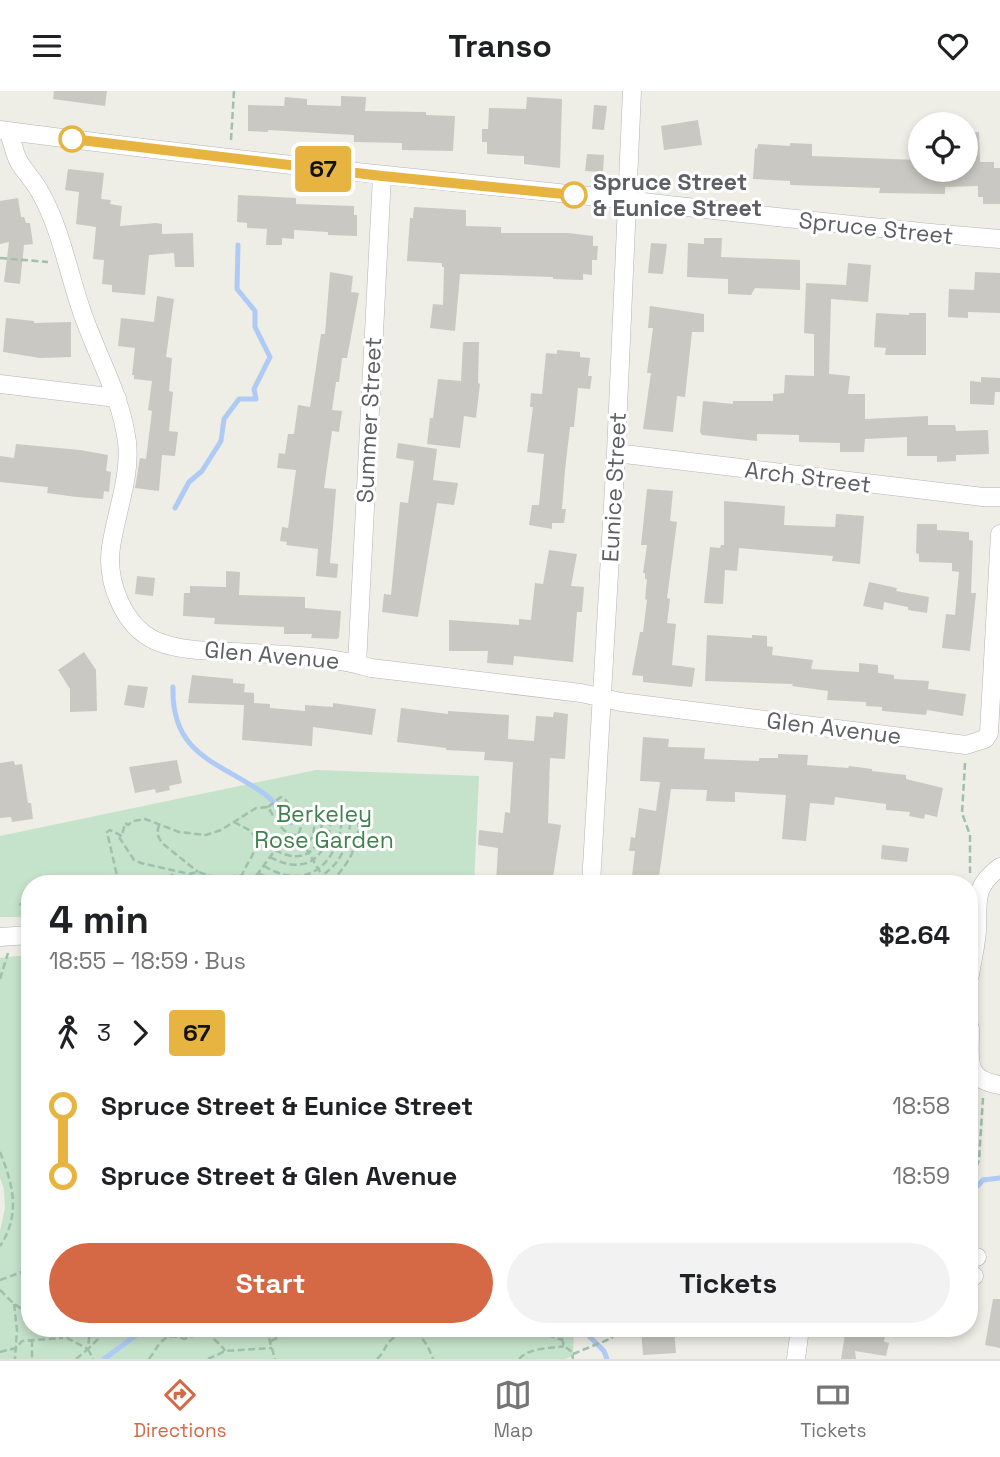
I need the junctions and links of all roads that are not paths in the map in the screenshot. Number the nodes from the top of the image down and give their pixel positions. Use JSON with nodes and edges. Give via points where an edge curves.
{"nodes":[{"id":1,"x":632,"y":91,"type":"edge"},
{"id":2,"x":4,"y":131,"type":"edge"},
{"id":3,"x":382,"y":176,"type":"junction"},
{"id":4,"x":627,"y":200,"type":"junction"},
{"id":5,"x":1000,"y":239,"type":"edge"},
{"id":6,"x":0,"y":384,"type":"edge"},
{"id":7,"x":117,"y":398,"type":"junction"},
{"id":8,"x":616,"y":453,"type":"junction"},
{"id":9,"x":1000,"y":497,"type":"edge"},
{"id":10,"x":1000,"y":534,"type":"edge"},
{"id":11,"x":357,"y":664,"type":"junction"},
{"id":12,"x":603,"y":697,"type":"junction"},
{"id":13,"x":1000,"y":867,"type":"edge"},
{"id":14,"x":592,"y":875,"type":"edge"},
{"id":15,"x":978,"y":899,"type":"edge"},
{"id":16,"x":21,"y":936,"type":"edge"},
{"id":17,"x":3,"y":937,"type":"edge"},
{"id":18,"x":799,"y":1337,"type":"edge"},
{"id":19,"x":796,"y":1359,"type":"edge"}],
"edges":[{"from":1,"to":4,"type":"street","name":"Eunice Street"},
{"from":2,"to":3,"type":"street","name":"Spruce Street"},
{"from":2,"to":7,"type":"street","name":"Glen Avenue","via":[[17,160],[40,192]]},
{"from":3,"to":4,"type":"street","name":"Spruce Street"},
{"from":3,"to":11,"type":"street","name":"Summer Street"},
{"from":4,"to":5,"type":"street","name":"Spruce Street"},
{"from":4,"to":8,"type":"street","name":"Eunice Street"},
{"from":6,"to":7,"type":"street"},
{"from":7,"to":11,"type":"street","name":"Glen Avenue","via":[[128,447],[111,549],[114,589],[131,624],[156,641],[181,647]]},
{"from":8,"to":9,"type":"street","name":"Arch Street"},
{"from":8,"to":12,"type":"street","name":"Eunice Street"},
{"from":10,"to":12,"type":"street","name":"Glen Avenue","via":[[989,733],[985,739],[972,744]]},
{"from":11,"to":12,"type":"street","name":"Glen Avenue"},
{"from":12,"to":14,"type":"street","name":"Eunice Street"},
{"from":13,"to":15,"type":"street","via":[[979,890]]},
{"from":16,"to":17,"type":"street"},
{"from":18,"to":19,"type":"street"}]}
